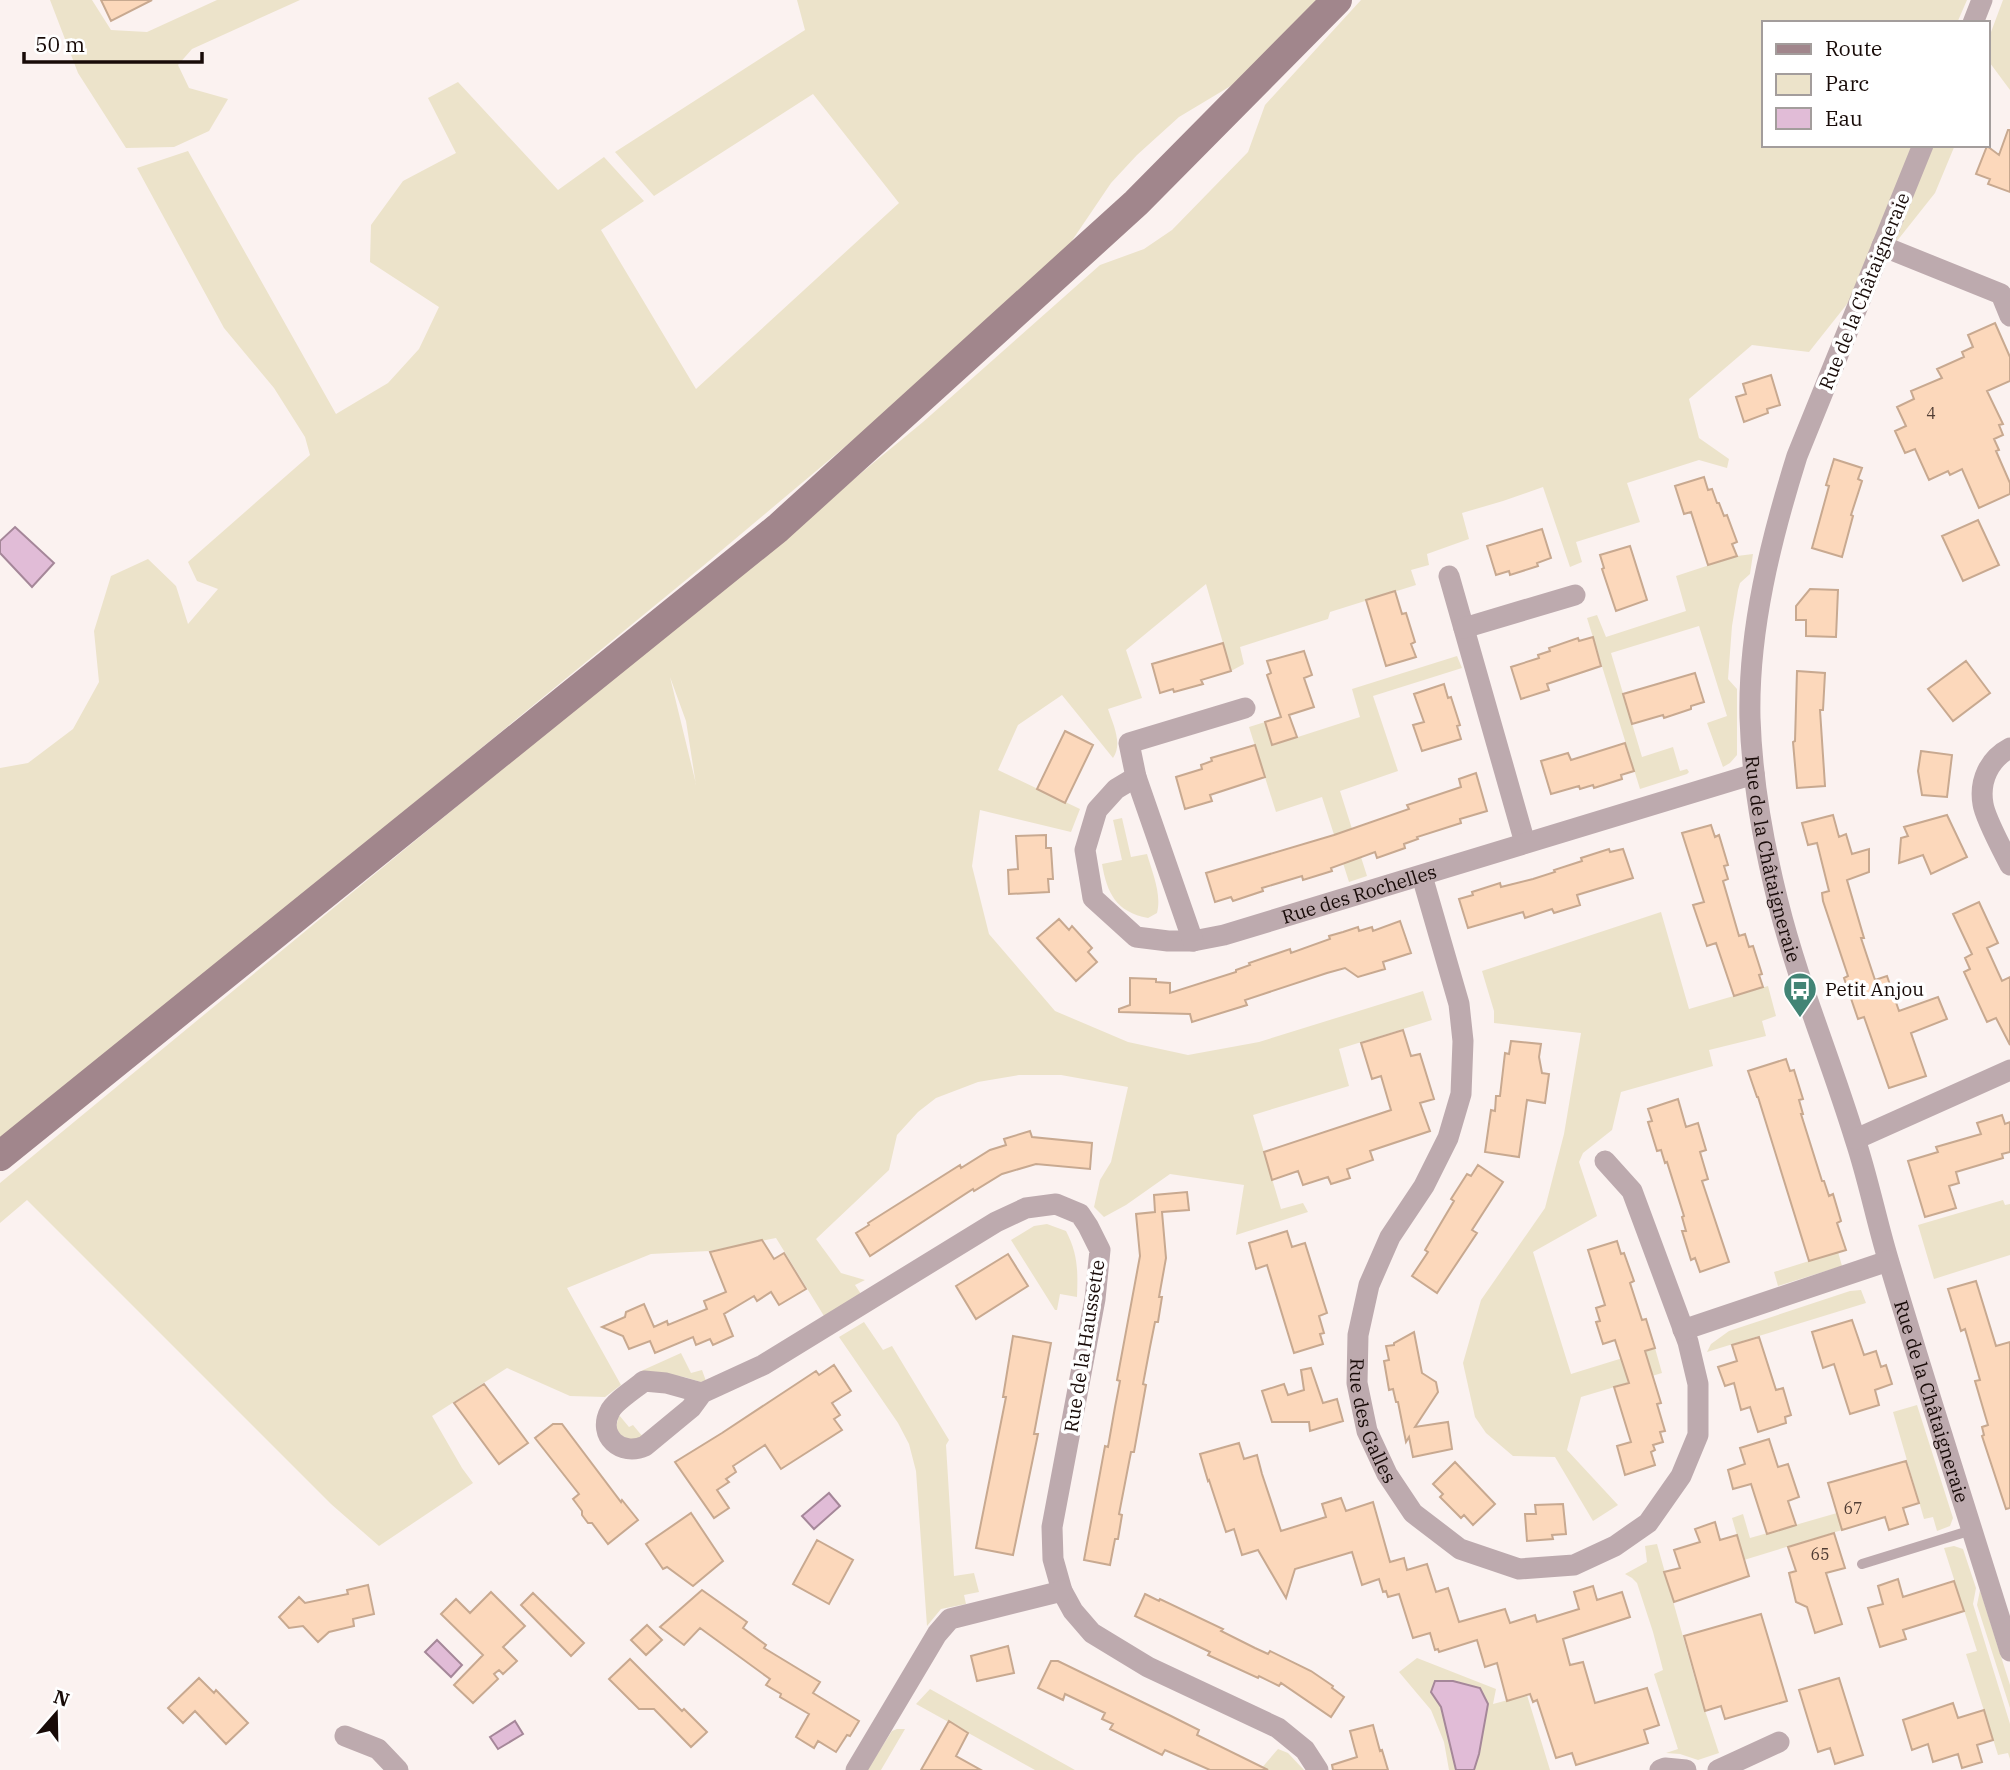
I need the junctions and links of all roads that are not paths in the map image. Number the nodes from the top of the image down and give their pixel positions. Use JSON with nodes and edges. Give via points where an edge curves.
{"nodes":[{"id":1,"x":1337,"y":0,"type":"edge"},
{"id":2,"x":1982,"y":0,"type":"edge"},
{"id":3,"x":1974,"y":21,"type":"edge"},
{"id":4,"x":1922,"y":147,"type":"edge"},
{"id":5,"x":1882,"y":246,"type":"junction"},
{"id":6,"x":2010,"y":316,"type":"edge"},
{"id":7,"x":1449,"y":576,"type":"dead end"},
{"id":8,"x":1575,"y":595,"type":"dead end"},
{"id":9,"x":1464,"y":628,"type":"junction"},
{"id":10,"x":1245,"y":708,"type":"dead end"},
{"id":11,"x":2010,"y":748,"type":"edge"},
{"id":12,"x":1754,"y":774,"type":"junction"},
{"id":13,"x":1136,"y":776,"type":"junction"},
{"id":14,"x":1525,"y":844,"type":"junction"},
{"id":15,"x":2010,"y":865,"type":"edge"},
{"id":16,"x":1422,"y":876,"type":"junction"},
{"id":17,"x":1193,"y":941,"type":"junction"},
{"id":18,"x":2010,"y":1070,"type":"edge"},
{"id":19,"x":1856,"y":1139,"type":"junction"},
{"id":20,"x":0,"y":1156,"type":"edge"},
{"id":21,"x":1605,"y":1161,"type":"dead end"},
{"id":22,"x":1888,"y":1261,"type":"junction"},
{"id":23,"x":1683,"y":1330,"type":"junction"},
{"id":24,"x":702,"y":1393,"type":"dead end"},
{"id":25,"x":1972,"y":1530,"type":"junction"},
{"id":26,"x":1861,"y":1564,"type":"dead end"},
{"id":27,"x":1062,"y":1591,"type":"junction"},
{"id":28,"x":2010,"y":1651,"type":"edge"},
{"id":29,"x":345,"y":1735,"type":"dead end"},
{"id":30,"x":1779,"y":1742,"type":"dead end"},
{"id":31,"x":398,"y":1770,"type":"edge"},
{"id":32,"x":856,"y":1770,"type":"edge"},
{"id":33,"x":1318,"y":1770,"type":"edge"},
{"id":34,"x":1660,"y":1770,"type":"edge"},
{"id":35,"x":1686,"y":1770,"type":"edge"},
{"id":36,"x":1718,"y":1770,"type":"edge"}],
"edges":[{"from":1,"to":20,"type":"main road","via":[[1136,203],[778,528]]},
{"from":2,"to":3,"type":"street"},
{"from":4,"to":5,"type":"street","name":"Rue de la Châtaigneraie"},
{"from":5,"to":6,"type":"street","via":[[2001,294]]},
{"from":5,"to":12,"type":"street","name":"Rue de la Châtaigneraie","via":[[1797,456],[1773,536],[1753,663]]},
{"from":7,"to":9,"type":"street"},
{"from":8,"to":9,"type":"street"},
{"from":9,"to":14,"type":"street"},
{"from":10,"to":13,"type":"street","via":[[1129,743]]},
{"from":11,"to":15,"type":"street","via":[[1989,766],[1982,785],[1983,806]]},
{"from":12,"to":14,"type":"street","name":"Rue des Rochelles"},
{"from":12,"to":19,"type":"street","name":"Rue de la Châtaigneraie","via":[[1779,904]]},
{"from":13,"to":17,"type":"street"},
{"from":13,"to":17,"type":"street","name":"Rue des Rochelles","via":[[1097,810],[1085,850],[1093,898],[1136,937]]},
{"from":14,"to":16,"type":"street","name":"Rue des Rochelles"},
{"from":16,"to":17,"type":"street","name":"Rue des Rochelles"},
{"from":16,"to":23,"type":"street","name":"Rue des Galles","via":[[1459,1004],[1461,1094],[1448,1138],[1369,1285],[1358,1335],[1357,1383],[1367,1431],[1387,1474],[1413,1513],[1460,1549],[1519,1569],[1574,1565],[1615,1546],[1648,1523],[1681,1476],[1698,1435],[1698,1384]]},
{"from":18,"to":19,"type":"street"},
{"from":19,"to":22,"type":"street","name":"Rue de la Châtaigneraie"},
{"from":21,"to":23,"type":"street","name":"Rue des Galles","via":[[1632,1191]]},
{"from":22,"to":23,"type":"street"},
{"from":22,"to":25,"type":"street","name":"Rue de la Châtaigneraie"},
{"from":24,"to":27,"type":"street","name":"Rue de la Haussette","via":[[763,1365],[996,1222],[1026,1208],[1056,1204],[1080,1214],[1100,1250],[1052,1527],[1053,1559]]},
{"from":25,"to":26,"type":"lane"},
{"from":25,"to":28,"type":"street","name":"Rue de la Châtaigneraie"},
{"from":27,"to":32,"type":"street","via":[[950,1619],[937,1633]]},
{"from":27,"to":33,"type":"street","name":"Rue de la Haussette","via":[[1093,1633],[1148,1667],[1278,1728],[1305,1750]]},
{"from":29,"to":31,"type":"street","via":[[378,1749]]},
{"from":30,"to":36,"type":"street"},
{"from":34,"to":35,"type":"street"}]}
